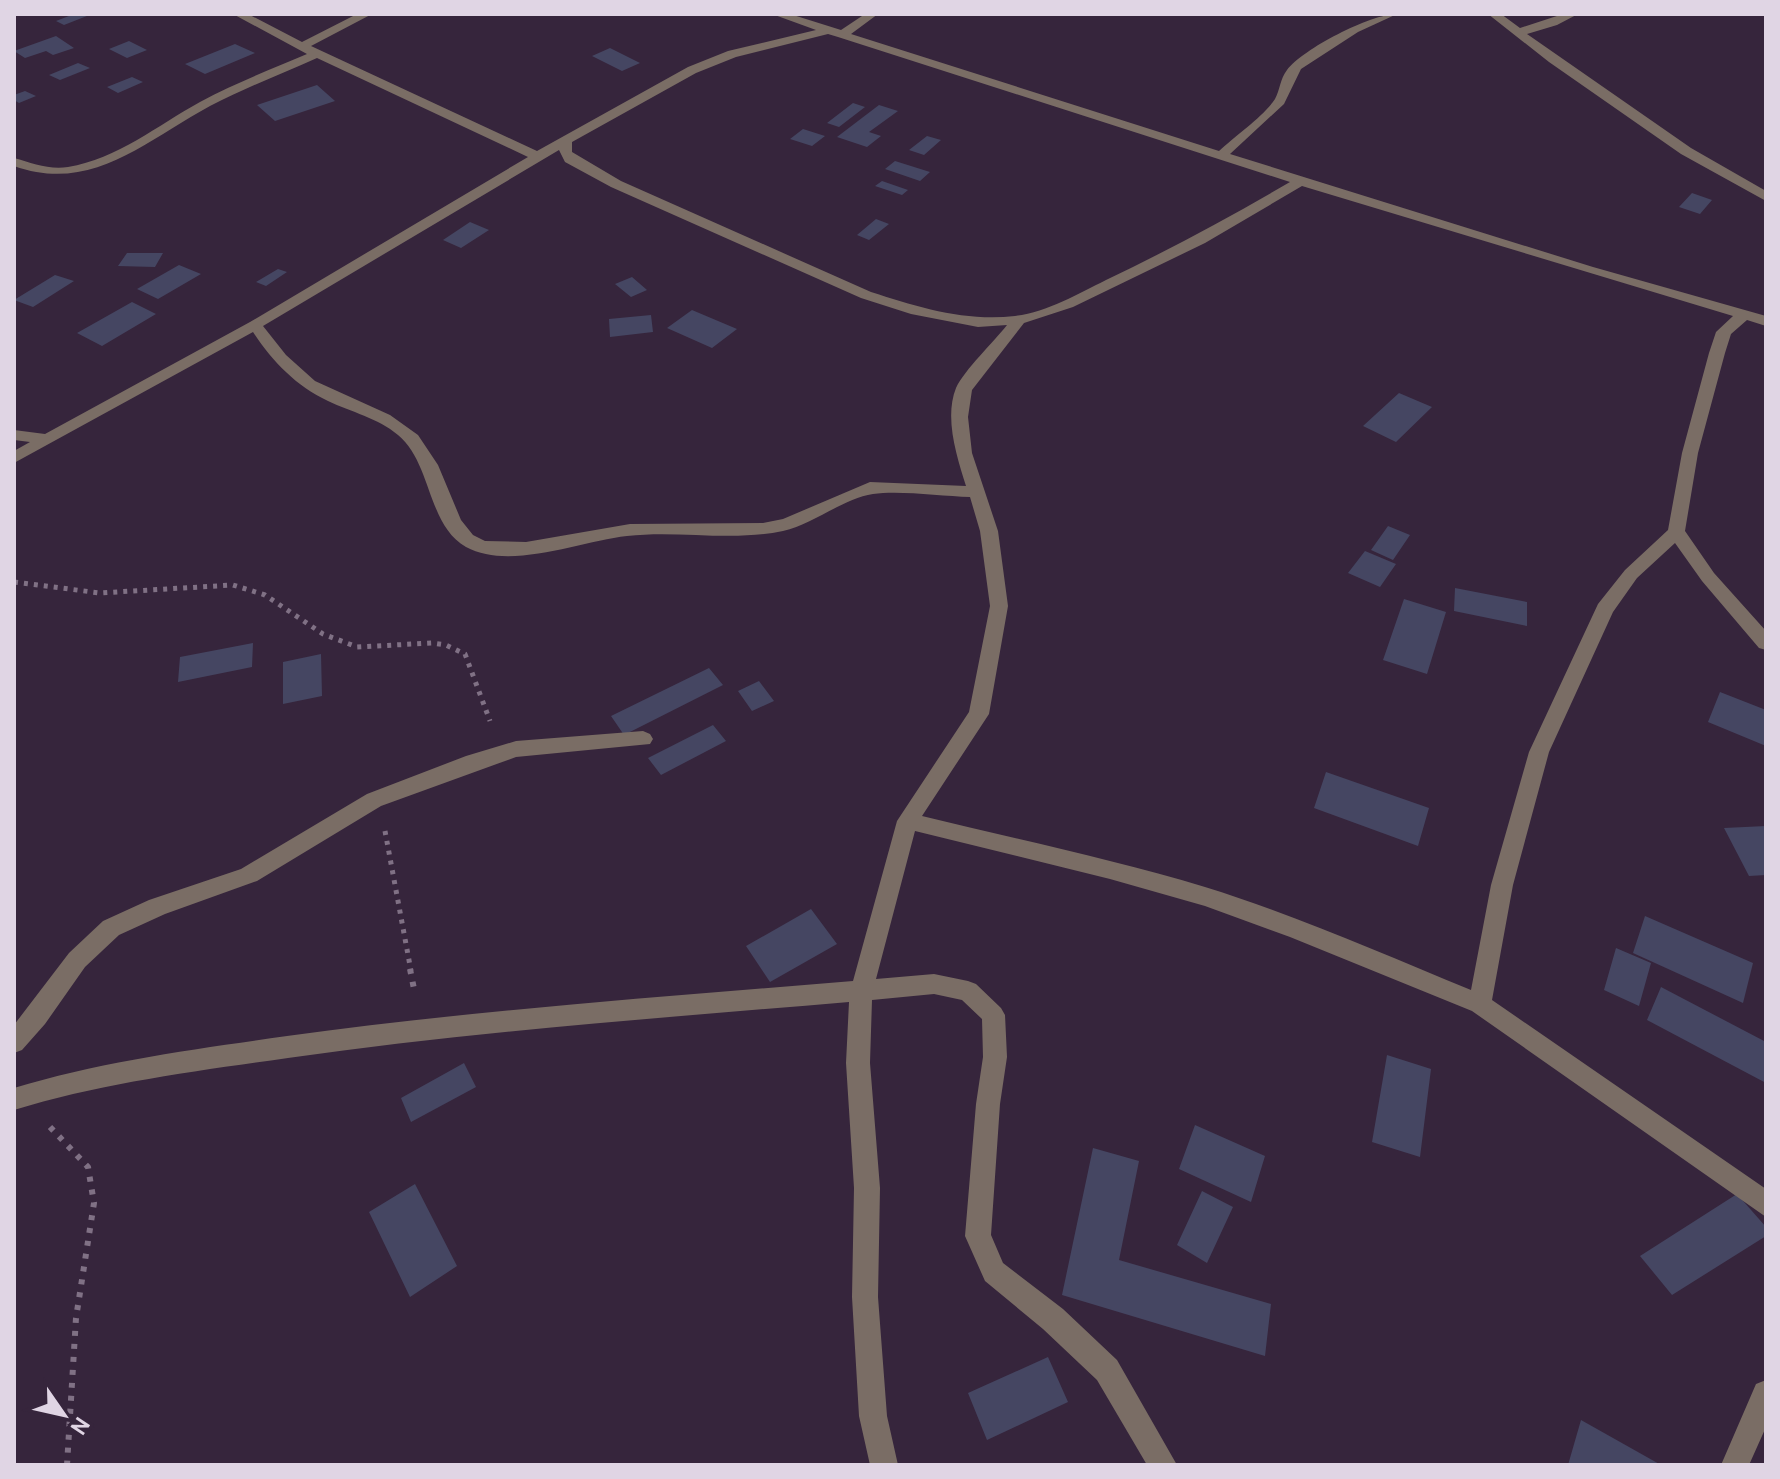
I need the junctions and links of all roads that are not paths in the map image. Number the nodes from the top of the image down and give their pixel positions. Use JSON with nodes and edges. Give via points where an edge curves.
{"nodes":[{"id":1,"x":239,"y":14,"type":"edge"},
{"id":2,"x":366,"y":14,"type":"edge"},
{"id":3,"x":778,"y":14,"type":"edge"},
{"id":4,"x":872,"y":14,"type":"edge"},
{"id":5,"x":1391,"y":14,"type":"edge"},
{"id":6,"x":1494,"y":14,"type":"edge"},
{"id":7,"x":1572,"y":14,"type":"edge"},
{"id":8,"x":836,"y":32,"type":"junction"},
{"id":9,"x":1517,"y":33,"type":"junction"},
{"id":10,"x":302,"y":46,"type":"junction"},
{"id":11,"x":317,"y":54,"type":"junction"},
{"id":12,"x":566,"y":142,"type":"junction"},
{"id":13,"x":1222,"y":155,"type":"junction"},
{"id":14,"x":539,"y":157,"type":"junction"},
{"id":15,"x":14,"y":162,"type":"edge"},
{"id":16,"x":1301,"y":181,"type":"junction"},
{"id":17,"x":1766,"y":197,"type":"edge"},
{"id":18,"x":1744,"y":315,"type":"junction"},
{"id":19,"x":1019,"y":320,"type":"junction"},
{"id":20,"x":1766,"y":321,"type":"edge"},
{"id":21,"x":255,"y":325,"type":"junction"},
{"id":22,"x":14,"y":435,"type":"edge"},
{"id":23,"x":45,"y":439,"type":"junction"},
{"id":24,"x":14,"y":458,"type":"edge"},
{"id":25,"x":979,"y":492,"type":"junction"},
{"id":26,"x":1676,"y":532,"type":"junction"},
{"id":27,"x":1766,"y":643,"type":"edge"},
{"id":28,"x":643,"y":739,"type":"dead end"},
{"id":29,"x":907,"y":821,"type":"junction"},
{"id":30,"x":861,"y":992,"type":"junction"},
{"id":31,"x":1480,"y":1004,"type":"junction"},
{"id":32,"x":14,"y":1042,"type":"edge"},
{"id":33,"x":14,"y":1099,"type":"edge"},
{"id":34,"x":1766,"y":1204,"type":"edge"},
{"id":35,"x":1766,"y":1394,"type":"edge"},
{"id":36,"x":884,"y":1465,"type":"edge"},
{"id":37,"x":1163,"y":1465,"type":"edge"},
{"id":38,"x":1735,"y":1465,"type":"edge"}],
"edges":[{"from":1,"to":10,"type":"street"},
{"from":2,"to":10,"type":"street"},
{"from":3,"to":8,"type":"street"},
{"from":4,"to":8,"type":"street"},
{"from":5,"to":13,"type":"street","via":[[1297,66],[1280,101]]},
{"from":6,"to":9,"type":"street"},
{"from":7,"to":9,"type":"street"},
{"from":8,"to":12,"type":"street","via":[[767,44],[712,61]]},
{"from":8,"to":13,"type":"street"},
{"from":9,"to":17,"type":"street","via":[[1686,151]]},
{"from":10,"to":11,"type":"street"},
{"from":11,"to":14,"type":"street"},
{"from":11,"to":15,"type":"street","via":[[215,99],[84,169],[29,176]]},
{"from":12,"to":14,"type":"street"},
{"from":12,"to":19,"type":"street","via":[[570,159],[616,184],[866,295],[952,320]]},
{"from":13,"to":16,"type":"street"},
{"from":14,"to":21,"type":"street"},
{"from":16,"to":18,"type":"street"},
{"from":16,"to":19,"type":"street","via":[[1149,266],[1068,304]]},
{"from":18,"to":20,"type":"street"},
{"from":18,"to":26,"type":"street","via":[[1724,332],[1717,353]]},
{"from":19,"to":25,"type":"street","via":[[964,389],[964,453]]},
{"from":21,"to":23,"type":"street"},
{"from":21,"to":25,"type":"street","via":[[274,355],[299,378],[379,415],[417,440],[450,515],[478,546],[551,545],[613,532],[763,529],[870,488]]},
{"from":22,"to":23,"type":"street"},
{"from":23,"to":24,"type":"street"},
{"from":25,"to":29,"type":"street","via":[[999,606],[979,714]]},
{"from":26,"to":27,"type":"street"},
{"from":26,"to":31,"type":"street","via":[[1631,574],[1605,609],[1539,752],[1502,885]]},
{"from":28,"to":32,"type":"street","via":[[516,749],[374,800],[249,875],[111,928],[77,960]]},
{"from":29,"to":30,"type":"street"},
{"from":29,"to":31,"type":"street","via":[[1206,897]]},
{"from":30,"to":33,"type":"street","via":[[421,1028],[194,1060]]},
{"from":30,"to":36,"type":"street","via":[[865,1297],[873,1416]]},
{"from":30,"to":37,"type":"street","via":[[934,984],[968,991],[993,1015],[995,1057],[978,1236],[994,1272],[1107,1370]]},
{"from":31,"to":34,"type":"street"},
{"from":35,"to":38,"type":"street"}]}
